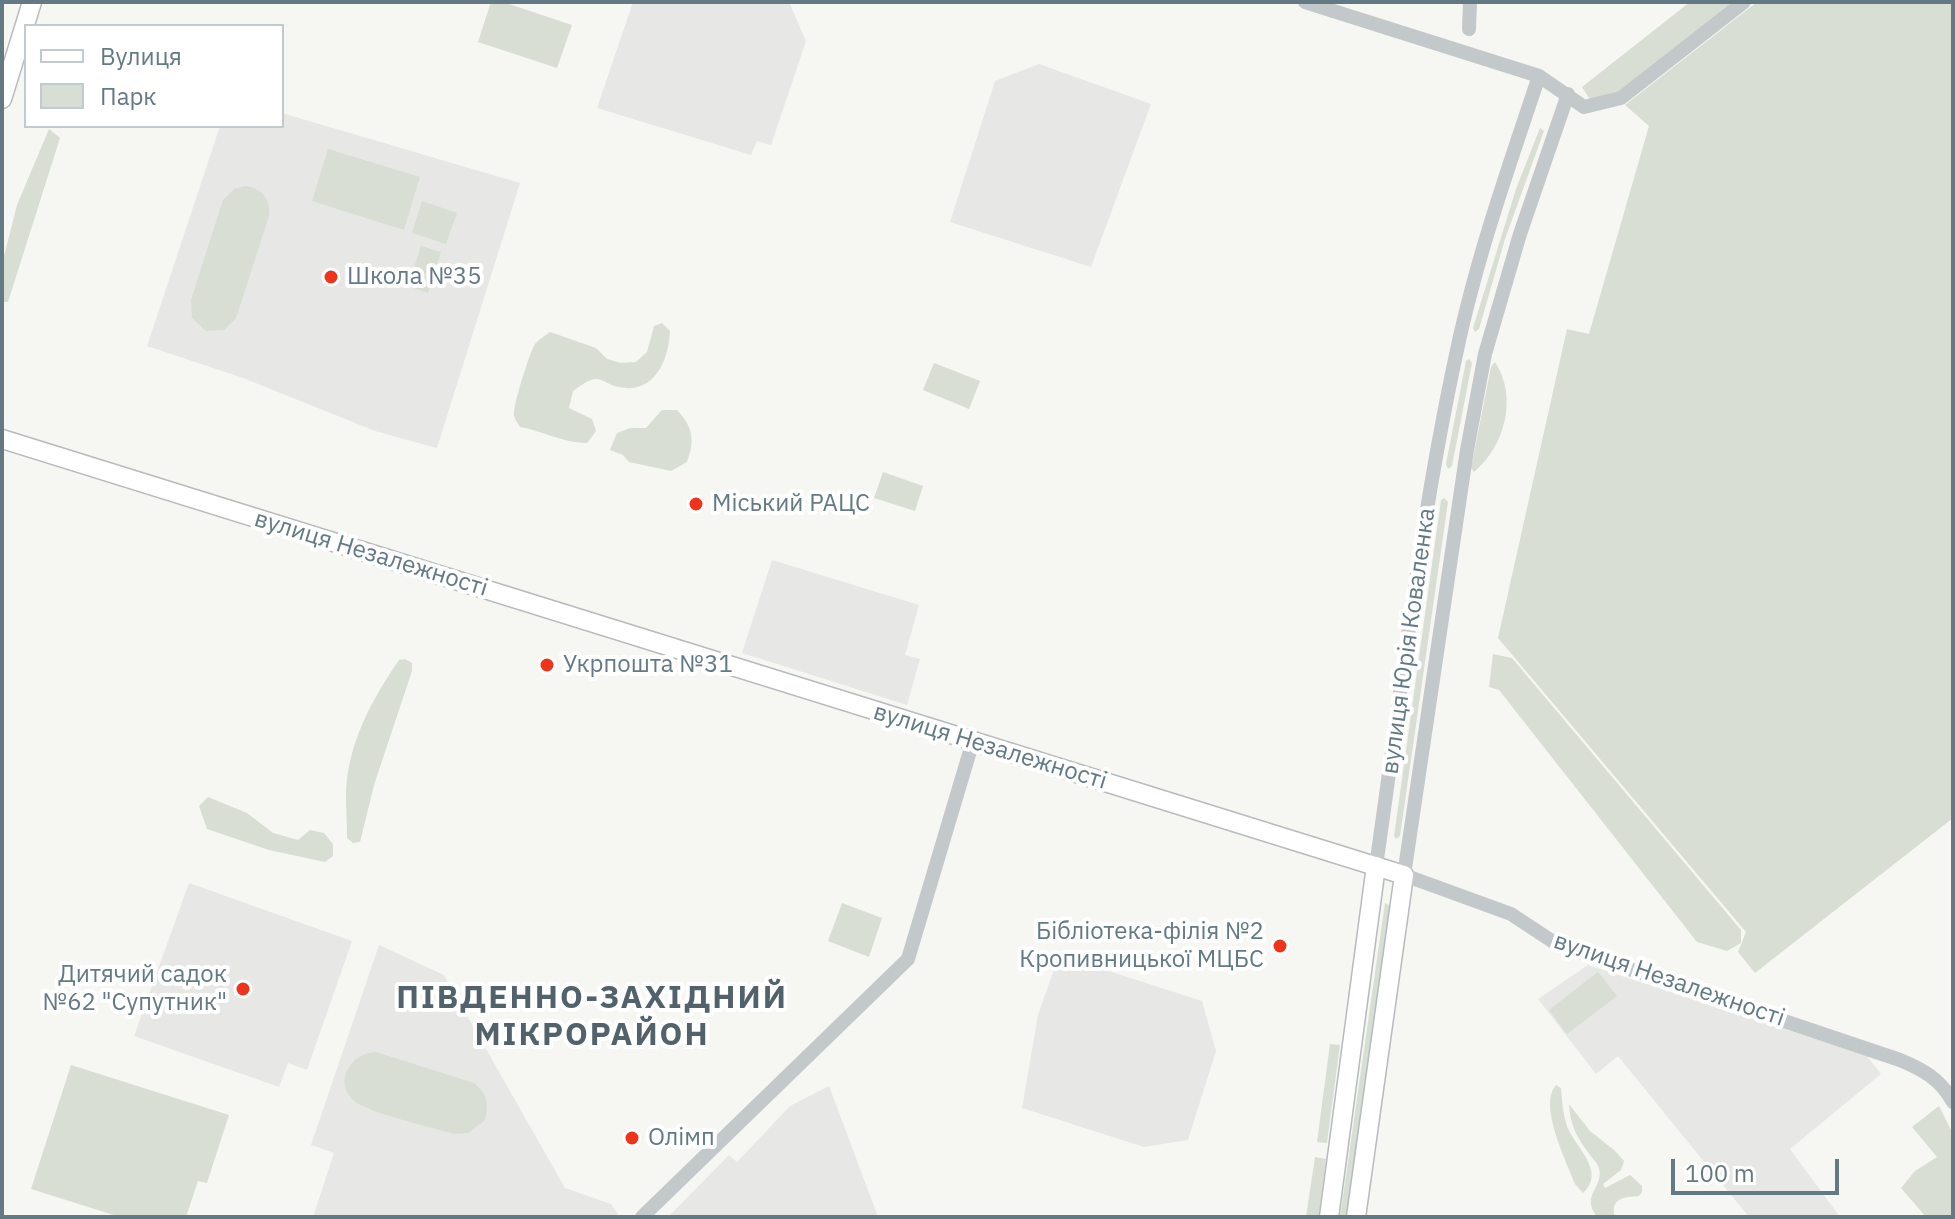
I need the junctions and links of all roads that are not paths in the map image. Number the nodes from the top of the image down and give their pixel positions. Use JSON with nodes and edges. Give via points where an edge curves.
{"nodes":[{"id":1,"x":32,"y":2,"type":"edge"},
{"id":2,"x":1305,"y":2,"type":"edge"},
{"id":3,"x":1470,"y":2,"type":"edge"},
{"id":4,"x":1744,"y":2,"type":"edge"},
{"id":5,"x":25,"y":24,"type":"edge"},
{"id":6,"x":24,"y":28,"type":"edge"},
{"id":7,"x":1469,"y":29,"type":"dead end"},
{"id":8,"x":1539,"y":76,"type":"junction"},
{"id":9,"x":1568,"y":94,"type":"junction"},
{"id":10,"x":2,"y":99,"type":"edge"},
{"id":11,"x":2,"y":439,"type":"edge"},
{"id":12,"x":973,"y":741,"type":"junction"},
{"id":13,"x":1376,"y":866,"type":"junction"},
{"id":14,"x":1404,"y":875,"type":"junction"},
{"id":15,"x":1948,"y":1085,"type":"edge"},
{"id":16,"x":1953,"y":1102,"type":"edge"},
{"id":17,"x":642,"y":1217,"type":"edge"},
{"id":18,"x":1329,"y":1217,"type":"edge"},
{"id":19,"x":1356,"y":1217,"type":"edge"}],
"edges":[{"from":1,"to":5,"type":"main road"},
{"from":2,"to":8,"type":"street"},
{"from":3,"to":7,"type":"street"},
{"from":4,"to":9,"type":"street","via":[[1621,98],[1584,107]]},
{"from":6,"to":10,"type":"main road"},
{"from":8,"to":9,"type":"street"},
{"from":8,"to":13,"type":"street","name":"вулиця Юрія Коваленка","via":[[1488,228],[1457,347],[1438,442]]},
{"from":9,"to":14,"type":"street","name":"вулиця Юрія Коваленка","via":[[1485,354]]},
{"from":11,"to":12,"type":"main road","name":"вулиця Незалежності"},
{"from":12,"to":13,"type":"main road","name":"вулиця Незалежності"},
{"from":12,"to":17,"type":"street","via":[[908,959]]},
{"from":13,"to":14,"type":"main road","name":"вулиця Незалежності"},
{"from":13,"to":18,"type":"main road","name":"вулиця Юрія Коваленка"},
{"from":14,"to":15,"type":"street","name":"вулиця Незалежності","via":[[1511,914],[1558,945],[1830,1034]]},
{"from":14,"to":19,"type":"main road","name":"вулиця Юрія Коваленка"},
{"from":15,"to":16,"type":"street","name":"вулиця Незалежності"}]}
